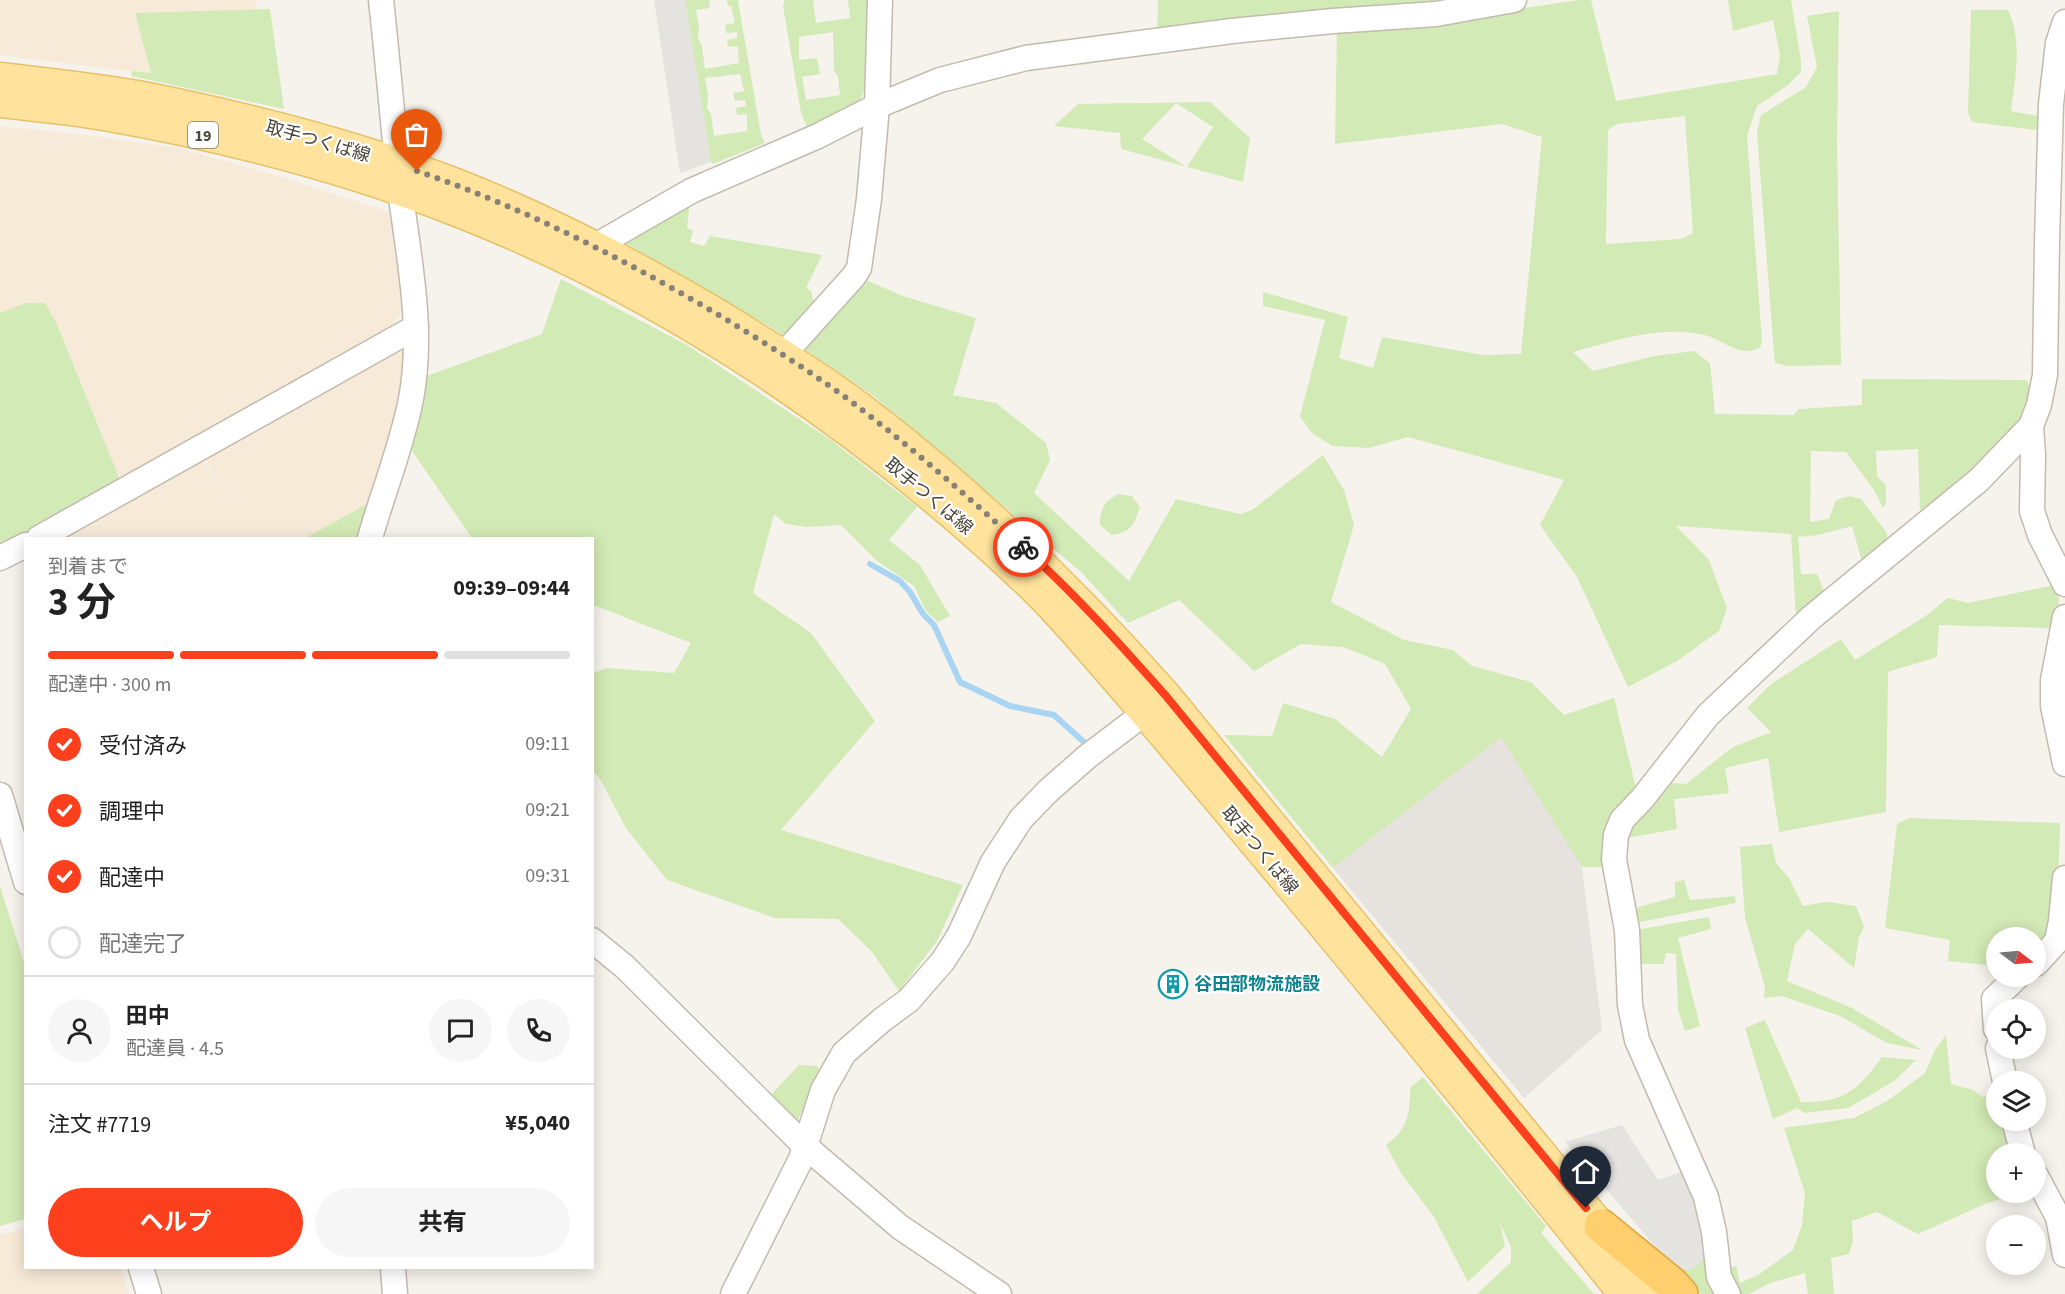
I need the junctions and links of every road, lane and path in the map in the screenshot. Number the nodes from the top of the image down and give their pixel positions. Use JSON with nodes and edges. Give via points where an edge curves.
{"nodes":[{"id":1,"x":381,"y":0,"type":"edge"},
{"id":2,"x":880,"y":0,"type":"edge"},
{"id":3,"x":1514,"y":0,"type":"edge"},
{"id":4,"x":2065,"y":22,"type":"edge"},
{"id":5,"x":0,"y":78,"type":"edge"},
{"id":6,"x":0,"y":102,"type":"edge"},
{"id":7,"x":877,"y":106,"type":"junction"},
{"id":8,"x":399,"y":178,"type":"junction"},
{"id":9,"x":598,"y":248,"type":"junction"},
{"id":10,"x":416,"y":327,"type":"junction"},
{"id":11,"x":783,"y":355,"type":"junction"},
{"id":12,"x":2031,"y":426,"type":"junction"},
{"id":13,"x":41,"y":537,"type":"edge"},
{"id":14,"x":370,"y":537,"type":"edge"},
{"id":15,"x":24,"y":546,"type":"edge"},
{"id":16,"x":0,"y":558,"type":"edge"},
{"id":17,"x":2065,"y":584,"type":"edge"},
{"id":18,"x":2065,"y":616,"type":"edge"},
{"id":19,"x":1156,"y":705,"type":"junction"},
{"id":20,"x":2065,"y":764,"type":"edge"},
{"id":21,"x":0,"y":795,"type":"edge"},
{"id":22,"x":24,"y":875,"type":"edge"},
{"id":23,"x":2065,"y":878,"type":"edge"},
{"id":24,"x":594,"y":942,"type":"edge"},
{"id":25,"x":2046,"y":952,"type":"edge"},
{"id":26,"x":2007,"y":987,"type":"edge"},
{"id":27,"x":1994,"y":999,"type":"edge"},
{"id":28,"x":804,"y":1145,"type":"junction"},
{"id":29,"x":2046,"y":1194,"type":"edge"},
{"id":30,"x":1601,"y":1226,"type":"junction"},
{"id":31,"x":2065,"y":1255,"type":"edge"},
{"id":32,"x":141,"y":1269,"type":"edge"},
{"id":33,"x":393,"y":1269,"type":"edge"},
{"id":34,"x":149,"y":1294,"type":"edge"},
{"id":35,"x":395,"y":1294,"type":"edge"},
{"id":36,"x":733,"y":1294,"type":"edge"},
{"id":37,"x":999,"y":1294,"type":"edge"},
{"id":38,"x":1624,"y":1294,"type":"edge"},
{"id":39,"x":1656,"y":1294,"type":"edge"},
{"id":40,"x":1681,"y":1294,"type":"edge"},
{"id":41,"x":1728,"y":1294,"type":"edge"}],
"edges":[{"from":1,"to":8,"type":"street"},
{"from":2,"to":7,"type":"street"},
{"from":3,"to":7,"type":"street","via":[[1436,14],[1232,31],[1026,58],[940,80]]},
{"from":4,"to":12,"type":"street","via":[[2058,43],[2051,104],[2045,375]]},
{"from":5,"to":8,"type":"main road","name":"取手つくば線","number":"19","via":[[101,90],[301,134]]},
{"from":6,"to":8,"type":"main road","name":"取手つくば線","number":"19","via":[[99,114]]},
{"from":7,"to":9,"type":"street","via":[[691,191]]},
{"from":7,"to":11,"type":"street","via":[[859,268]]},
{"from":8,"to":9,"type":"main road","name":"取手つくば線","number":"19","via":[[454,184]]},
{"from":8,"to":10,"type":"street"},
{"from":8,"to":19,"type":"main road","name":"取手つくば線","number":"19","via":[[671,315],[762,371],[863,441],[954,515]]},
{"from":9,"to":11,"type":"main road","name":"取手つくば線","number":"19"},
{"from":10,"to":13,"type":"street"},
{"from":10,"to":14,"type":"street","via":[[411,399]]},
{"from":11,"to":19,"type":"main road","name":"取手つくば線","number":"19","via":[[874,418],[1052,573],[1112,634]]},
{"from":12,"to":17,"type":"street","via":[[2032,511]]},
{"from":12,"to":41,"type":"street","via":[[1979,480],[1812,617],[1708,715],[1622,820],[1616,835],[1614,859],[1627,930],[1630,1005],[1637,1040],[1706,1197],[1719,1277]]},
{"from":15,"to":16,"type":"street"},
{"from":18,"to":20,"type":"street","via":[[2053,680]]},
{"from":19,"to":28,"type":"street","via":[[1088,756],[1021,819],[993,862],[959,936],[943,961],[909,1000],[844,1053],[824,1090]]},
{"from":19,"to":30,"type":"main road","name":"取手つくば線","number":"19"},
{"from":19,"to":38,"type":"main road","name":"取手つくば線","number":"19"},
{"from":21,"to":22,"type":"street"},
{"from":23,"to":25,"type":"street","via":[[2056,941]]},
{"from":24,"to":28,"type":"street","via":[[626,967]]},
{"from":26,"to":27,"type":"street"},
{"from":28,"to":36,"type":"street","via":[[801,1159]]},
{"from":28,"to":37,"type":"street","via":[[900,1227]]},
{"from":29,"to":31,"type":"street","via":[[2058,1216]]},
{"from":30,"to":39,"type":"main road","name":"取手つくば線","number":"19"},
{"from":30,"to":40,"type":"highway"},
{"from":32,"to":34,"type":"street"},
{"from":33,"to":35,"type":"street"}]}
